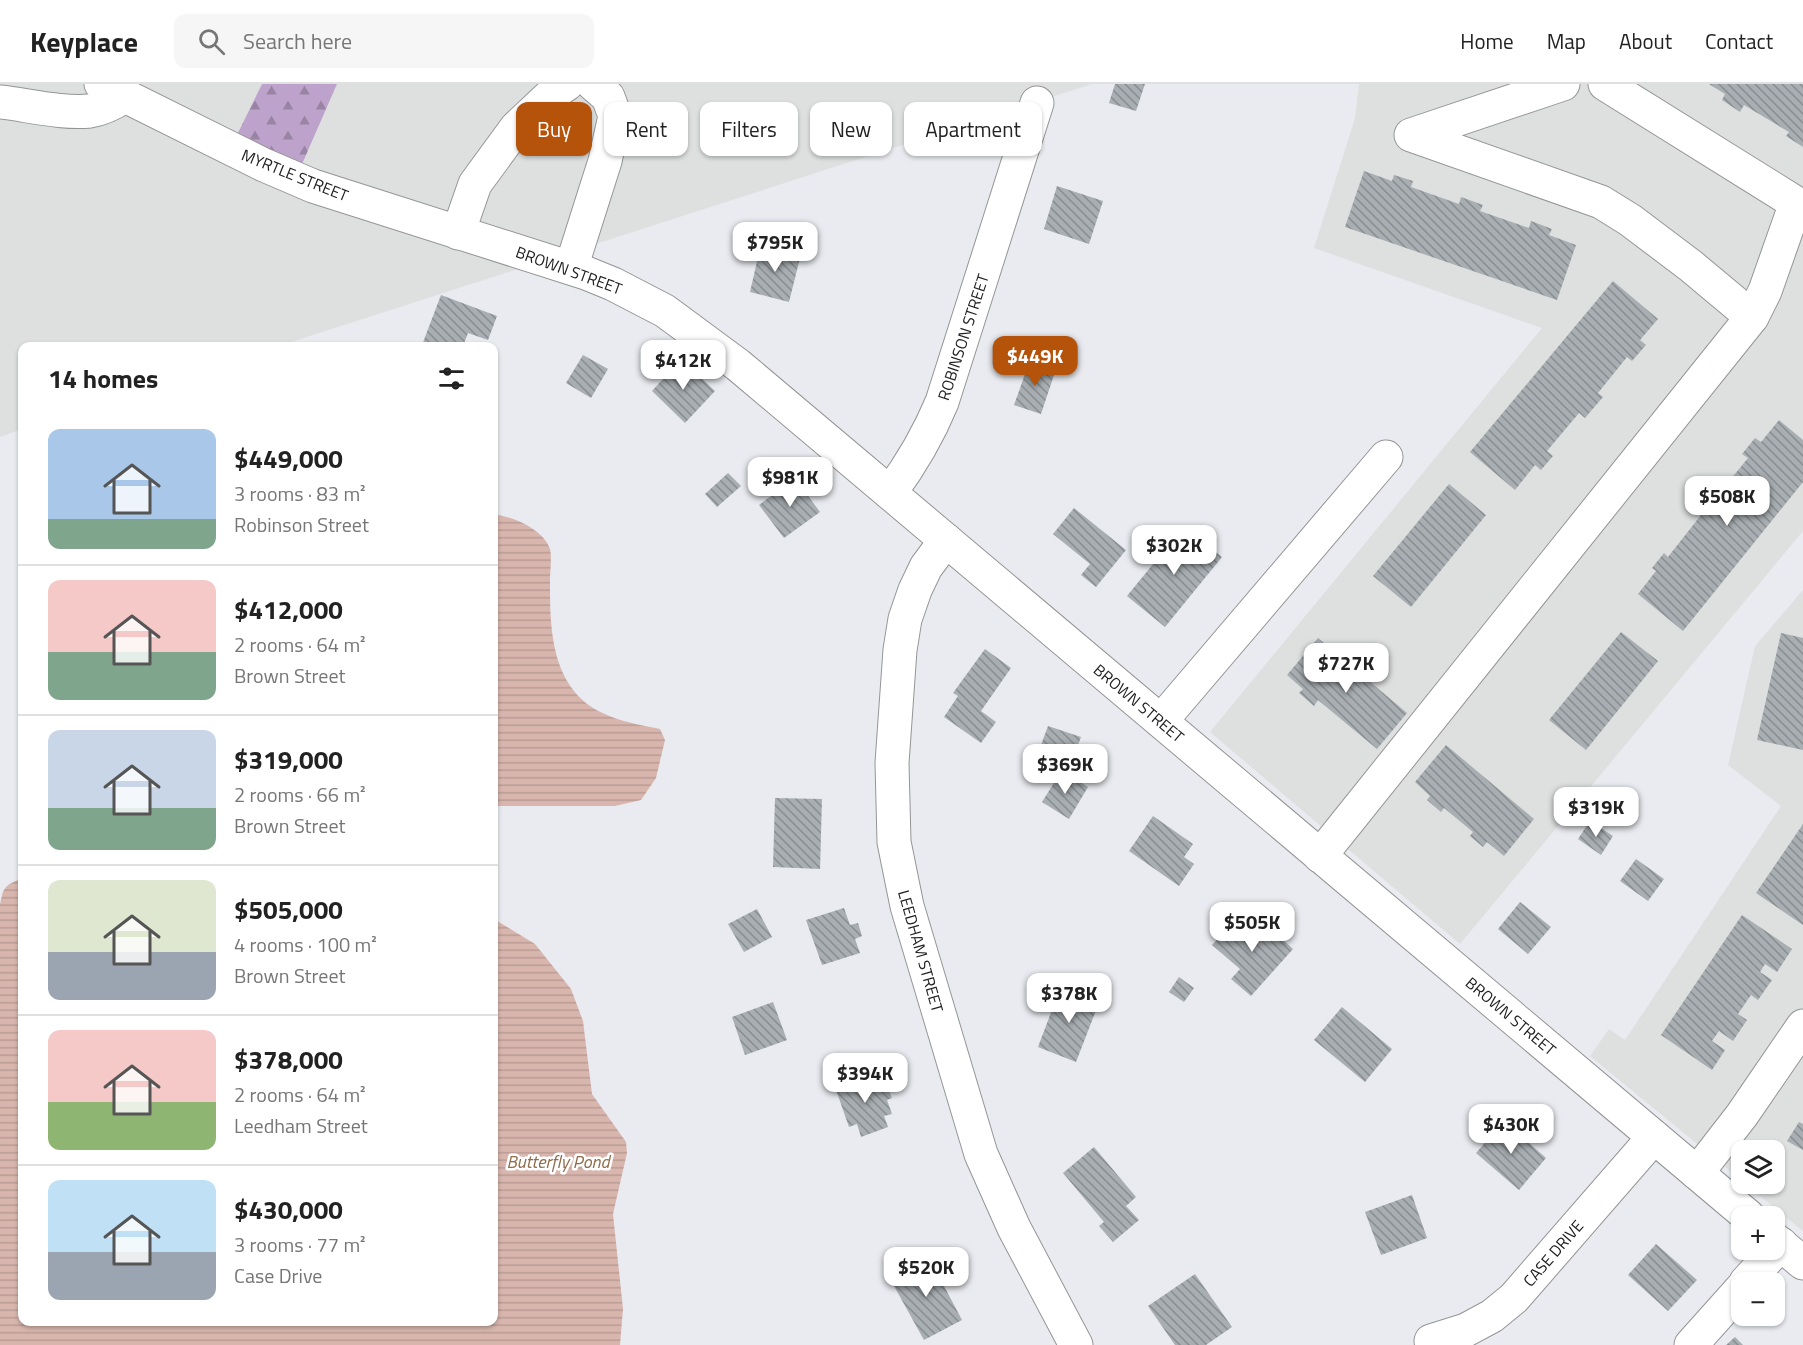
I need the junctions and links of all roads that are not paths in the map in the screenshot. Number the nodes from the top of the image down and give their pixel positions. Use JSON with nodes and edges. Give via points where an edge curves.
{"nodes":[{"id":1,"x":567,"y":84,"type":"edge"},
{"id":2,"x":593,"y":84,"type":"edge"},
{"id":3,"x":1563,"y":84,"type":"edge"},
{"id":4,"x":1605,"y":84,"type":"edge"},
{"id":5,"x":113,"y":90,"type":"edge"},
{"id":6,"x":0,"y":102,"type":"edge"},
{"id":7,"x":1020,"y":156,"type":"edge"},
{"id":8,"x":458,"y":233,"type":"junction"},
{"id":9,"x":497,"y":245,"type":"joint"},
{"id":10,"x":572,"y":268,"type":"junction"},
{"id":11,"x":1752,"y":317,"type":"junction"},
{"id":12,"x":1386,"y":457,"type":"dead end"},
{"id":13,"x":890,"y":493,"type":"junction"},
{"id":14,"x":946,"y":540,"type":"junction"},
{"id":15,"x":1161,"y":722,"type":"junction"},
{"id":16,"x":1320,"y":856,"type":"junction"},
{"id":17,"x":1803,"y":1026,"type":"edge"},
{"id":18,"x":1654,"y":1137,"type":"junction"},
{"id":19,"x":1697,"y":1173,"type":"junction"},
{"id":20,"x":1736,"y":1206,"type":"edge"},
{"id":21,"x":1786,"y":1248,"type":"edge"},
{"id":22,"x":1758,"y":1272,"type":"edge"},
{"id":23,"x":1731,"y":1300,"type":"edge"},
{"id":24,"x":1431,"y":1341,"type":"dead end"},
{"id":25,"x":1076,"y":1345,"type":"edge"},
{"id":26,"x":1691,"y":1345,"type":"edge"}],
"edges":[{"from":1,"to":8,"type":"street","via":[[509,137],[475,184]]},
{"from":2,"to":10,"type":"street","via":[[608,97],[615,116]]},
{"from":3,"to":11,"type":"street","via":[[1411,135],[1601,202],[1691,266]]},
{"from":4,"to":11,"type":"street","via":[[1796,203]]},
{"from":5,"to":6,"type":"street","via":[[111,105],[91,111]]},
{"from":5,"to":8,"type":"street","name":"MYRTLE STREET","via":[[313,186]]},
{"from":7,"to":13,"type":"street","name":"ROBINSON STREET","via":[[942,402],[913,461]]},
{"from":8,"to":9,"type":"street","name":"MYRTLE STREET"},
{"from":9,"to":10,"type":"street","name":"BROWN STREET"},
{"from":10,"to":13,"type":"street","name":"BROWN STREET","via":[[664,310],[738,365]]},
{"from":11,"to":16,"type":"street"},
{"from":12,"to":15,"type":"street"},
{"from":13,"to":14,"type":"street","name":"BROWN STREET"},
{"from":14,"to":15,"type":"street","name":"BROWN STREET"},
{"from":14,"to":25,"type":"street","name":"LEEDHAM STREET","via":[[926,567],[905,620],[892,763],[894,842],[907,906],[981,1154],[1023,1246]]},
{"from":15,"to":16,"type":"street","name":"BROWN STREET"},
{"from":16,"to":18,"type":"street","name":"BROWN STREET"},
{"from":17,"to":19,"type":"street"},
{"from":18,"to":19,"type":"street","name":"BROWN STREET"},
{"from":18,"to":24,"type":"street","name":"CASE DRIVE","via":[[1514,1298],[1466,1330]]},
{"from":19,"to":20,"type":"street","name":"BROWN STREET"},
{"from":21,"to":22,"type":"street"},
{"from":23,"to":26,"type":"street"}]}
